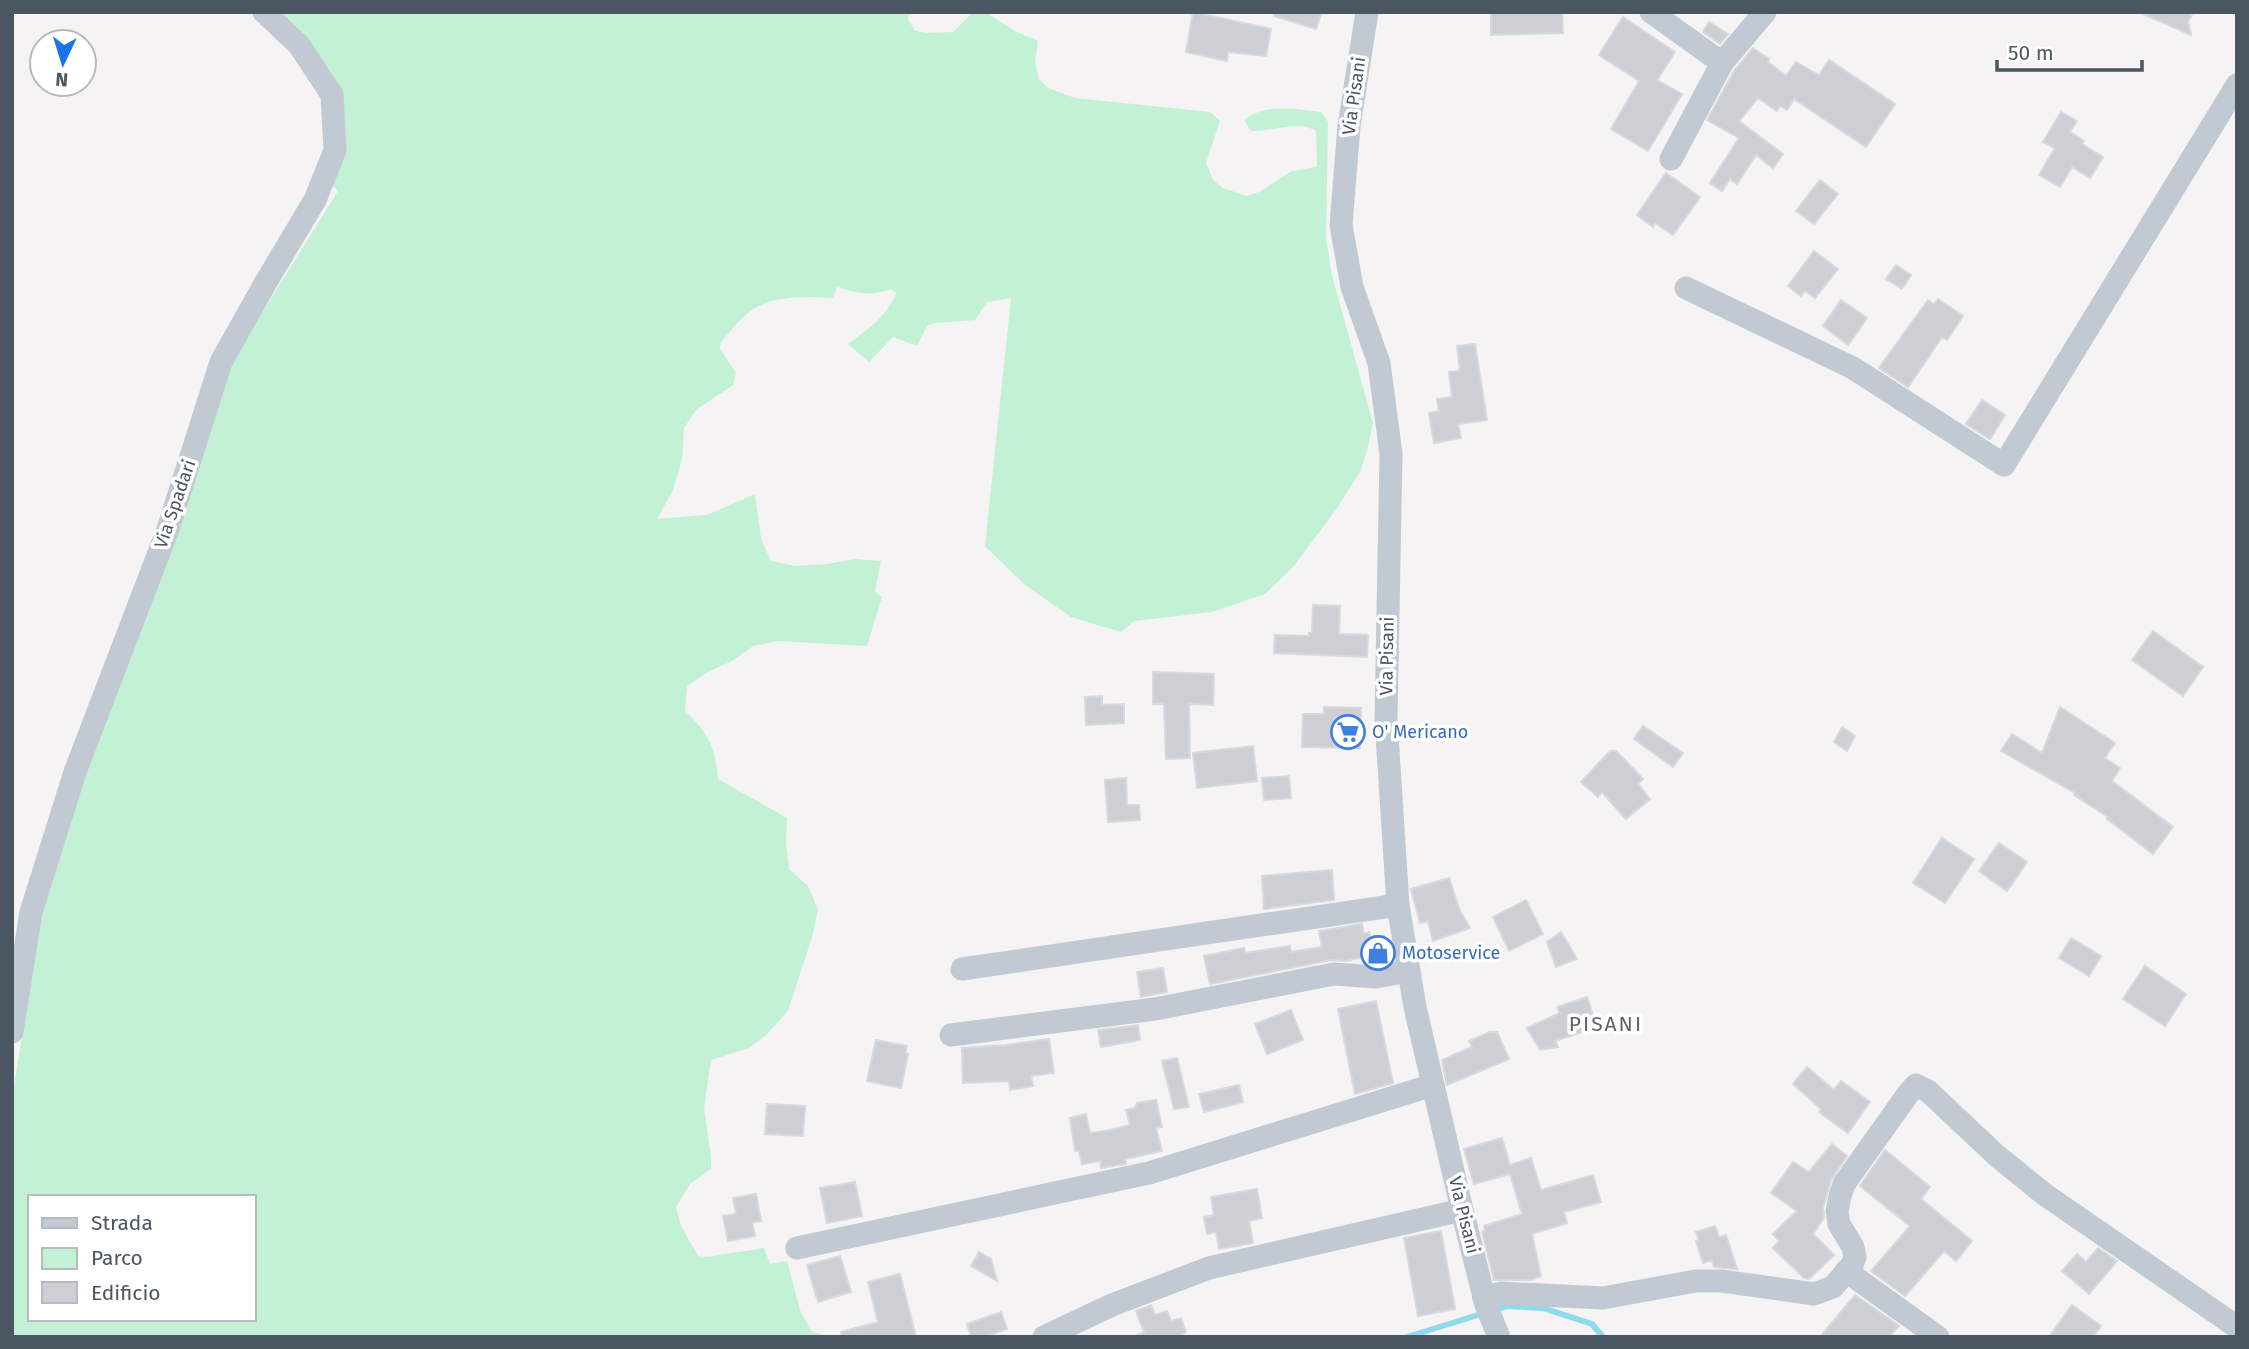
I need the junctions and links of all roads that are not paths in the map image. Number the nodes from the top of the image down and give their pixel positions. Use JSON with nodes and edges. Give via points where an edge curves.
{"nodes":[{"id":1,"x":264,"y":12,"type":"edge"},
{"id":2,"x":1367,"y":12,"type":"edge"},
{"id":3,"x":1651,"y":12,"type":"edge"},
{"id":4,"x":1765,"y":12,"type":"edge"},
{"id":5,"x":1722,"y":63,"type":"junction"},
{"id":6,"x":2237,"y":85,"type":"edge"},
{"id":7,"x":1671,"y":159,"type":"dead end"},
{"id":8,"x":1686,"y":288,"type":"dead end"},
{"id":9,"x":1398,"y":905,"type":"junction"},
{"id":10,"x":962,"y":969,"type":"dead end"},
{"id":11,"x":1409,"y":971,"type":"junction"},
{"id":12,"x":12,"y":1032,"type":"edge"},
{"id":13,"x":951,"y":1035,"type":"dead end"},
{"id":14,"x":1433,"y":1085,"type":"junction"},
{"id":15,"x":1462,"y":1210,"type":"junction"},
{"id":16,"x":797,"y":1248,"type":"dead end"},
{"id":17,"x":1846,"y":1271,"type":"junction"},
{"id":18,"x":1485,"y":1301,"type":"junction"},
{"id":19,"x":2237,"y":1327,"type":"edge"},
{"id":20,"x":1497,"y":1332,"type":"edge"},
{"id":21,"x":1044,"y":1337,"type":"edge"},
{"id":22,"x":1938,"y":1337,"type":"edge"}],
"edges":[{"from":1,"to":12,"type":"street","name":"Via Spadari","via":[[299,45],[332,95],[335,150],[316,200],[221,362],[168,528],[75,772],[31,912]]},
{"from":2,"to":9,"type":"street","name":"Via Pisani","via":[[1349,126],[1341,225],[1352,287],[1379,363],[1391,454],[1386,720]]},
{"from":3,"to":5,"type":"street"},
{"from":4,"to":5,"type":"street"},
{"from":5,"to":7,"type":"street"},
{"from":6,"to":8,"type":"street","via":[[2004,465],[1853,368]]},
{"from":9,"to":10,"type":"street"},
{"from":9,"to":11,"type":"street","name":"Via Pisani"},
{"from":11,"to":13,"type":"street","via":[[1376,977],[1335,974],[1155,1009]]},
{"from":11,"to":14,"type":"street","name":"Via Pisani"},
{"from":14,"to":15,"type":"street","name":"Via Pisani"},
{"from":14,"to":16,"type":"street","via":[[1149,1173]]},
{"from":15,"to":18,"type":"street","name":"Via Pisani"},
{"from":15,"to":21,"type":"street","via":[[1209,1268]]},
{"from":17,"to":18,"type":"street","via":[[1833,1287],[1814,1294],[1696,1281],[1603,1298],[1501,1293]]},
{"from":17,"to":19,"type":"street","via":[[1855,1257],[1837,1211],[1844,1184],[1916,1085],[2043,1194]]},
{"from":17,"to":22,"type":"street"},
{"from":18,"to":20,"type":"street","name":"Via Pisani"}]}
